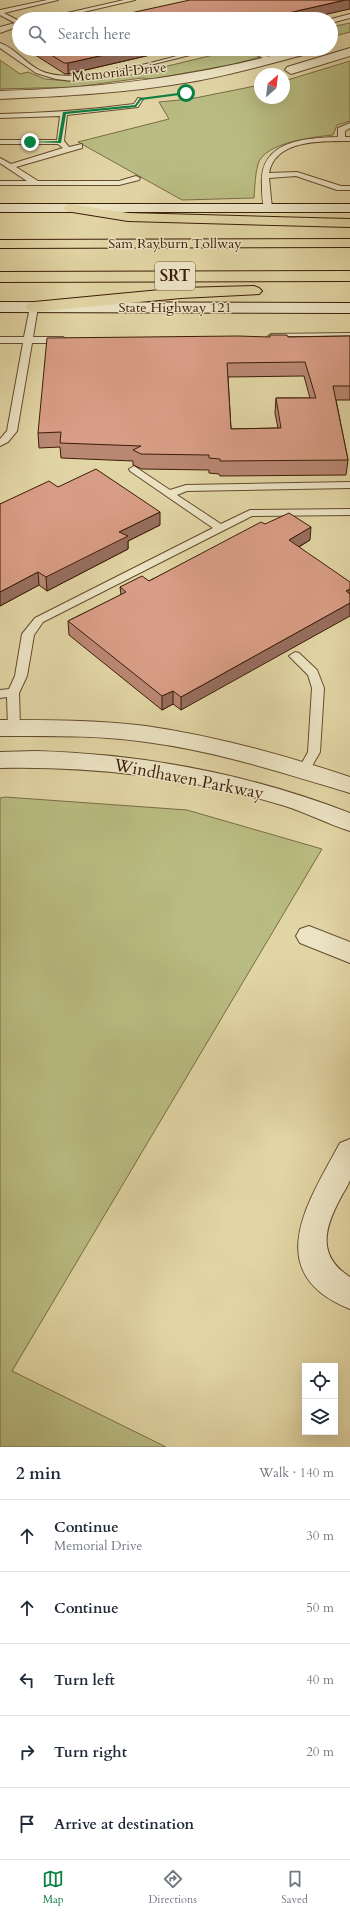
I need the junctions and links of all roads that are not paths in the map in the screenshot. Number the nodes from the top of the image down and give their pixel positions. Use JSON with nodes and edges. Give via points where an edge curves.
{"nodes":[{"id":1,"x":55,"y":0,"type":"edge"},
{"id":2,"x":132,"y":0,"type":"edge"},
{"id":3,"x":0,"y":12,"type":"edge"},
{"id":4,"x":76,"y":12,"type":"edge"},
{"id":5,"x":350,"y":16,"type":"edge"},
{"id":6,"x":338,"y":19,"type":"edge"},
{"id":7,"x":12,"y":20,"type":"edge"},
{"id":8,"x":12,"y":27,"type":"edge"},
{"id":9,"x":0,"y":31,"type":"edge"},
{"id":10,"x":0,"y":45,"type":"edge"},
{"id":11,"x":350,"y":52,"type":"edge"},
{"id":12,"x":12,"y":54,"type":"edge"},
{"id":13,"x":15,"y":56,"type":"edge"},
{"id":14,"x":182,"y":56,"type":"edge"},
{"id":15,"x":263,"y":56,"type":"edge"},
{"id":16,"x":285,"y":56,"type":"edge"},
{"id":17,"x":337,"y":56,"type":"edge"},
{"id":18,"x":338,"y":56,"type":"edge"},
{"id":19,"x":271,"y":60,"type":"junction"},
{"id":20,"x":290,"y":70,"type":"edge"},
{"id":21,"x":0,"y":95,"type":"edge"},
{"id":22,"x":155,"y":97,"type":"dead end"},
{"id":23,"x":140,"y":99,"type":"junction"},
{"id":24,"x":0,"y":106,"type":"edge"},
{"id":25,"x":64,"y":113,"type":"junction"},
{"id":26,"x":0,"y":116,"type":"edge"},
{"id":27,"x":350,"y":125,"type":"edge"},
{"id":28,"x":342,"y":139,"type":"junction"},
{"id":29,"x":350,"y":139,"type":"edge"},
{"id":30,"x":0,"y":142,"type":"edge"},
{"id":31,"x":60,"y":142,"type":"junction"},
{"id":32,"x":79,"y":146,"type":"dead end"},
{"id":33,"x":68,"y":149,"type":"junction"},
{"id":34,"x":0,"y":160,"type":"edge"},
{"id":35,"x":10,"y":166,"type":"junction"},
{"id":36,"x":265,"y":176,"type":"junction"},
{"id":37,"x":136,"y":178,"type":"dead end"},
{"id":38,"x":0,"y":183,"type":"edge"},
{"id":39,"x":36,"y":183,"type":"junction"},
{"id":40,"x":350,"y":188,"type":"edge"},
{"id":41,"x":0,"y":208,"type":"edge"},
{"id":42,"x":70,"y":208,"type":"junction"},
{"id":43,"x":268,"y":208,"type":"junction"},
{"id":44,"x":350,"y":208,"type":"edge"},
{"id":45,"x":350,"y":223,"type":"edge"},
{"id":46,"x":350,"y":243,"type":"edge"},
{"id":47,"x":0,"y":244,"type":"edge"},
{"id":48,"x":350,"y":276,"type":"edge"},
{"id":49,"x":0,"y":277,"type":"edge"},
{"id":50,"x":350,"y":290,"type":"edge"},
{"id":51,"x":0,"y":307,"type":"edge"},
{"id":52,"x":34,"y":307,"type":"junction"},
{"id":53,"x":350,"y":308,"type":"edge"},
{"id":54,"x":350,"y":336,"type":"edge"},
{"id":55,"x":264,"y":337,"type":"edge"},
{"id":56,"x":0,"y":340,"type":"edge"},
{"id":57,"x":28,"y":340,"type":"junction"},
{"id":58,"x":75,"y":340,"type":"edge"},
{"id":59,"x":4,"y":435,"type":"edge"},
{"id":60,"x":0,"y":443,"type":"edge"},
{"id":61,"x":134,"y":469,"type":"edge"},
{"id":62,"x":350,"y":485,"type":"edge"},
{"id":63,"x":169,"y":494,"type":"junction"},
{"id":64,"x":350,"y":512,"type":"edge"},
{"id":65,"x":221,"y":528,"type":"junction"},
{"id":66,"x":294,"y":656,"type":"dead end"},
{"id":67,"x":13,"y":693,"type":"junction"},
{"id":68,"x":0,"y":694,"type":"edge"},
{"id":69,"x":7,"y":728,"type":"edge"},
{"id":70,"x":0,"y":760,"type":"edge"},
{"id":71,"x":304,"y":770,"type":"junction"},
{"id":72,"x":350,"y":785,"type":"edge"},
{"id":73,"x":286,"y":798,"type":"junction"},
{"id":74,"x":350,"y":822,"type":"edge"},
{"id":75,"x":309,"y":936,"type":"dead end"},
{"id":76,"x":350,"y":953,"type":"edge"},
{"id":77,"x":350,"y":1152,"type":"edge"},
{"id":78,"x":350,"y":1294,"type":"edge"}],
"edges":[{"from":1,"to":3,"type":"lane"},
{"from":2,"to":4,"type":"lane"},
{"from":3,"to":7,"type":"lane"},
{"from":5,"to":6,"type":"lane"},
{"from":8,"to":9,"type":"lane"},
{"from":10,"to":12,"type":"lane"},
{"from":11,"to":18,"type":"street"},
{"from":13,"to":14,"type":"lane","via":[[38,72],[73,78],[98,76]]},
{"from":15,"to":19,"type":"lane"},
{"from":16,"to":19,"type":"street","name":"Memorial Drive"},
{"from":17,"to":20,"type":"street"},
{"from":19,"to":21,"type":"street","name":"Memorial Drive","via":[[230,71],[153,84],[76,92]]},
{"from":22,"to":23,"type":"street","name":"Memorial Drive"},
{"from":23,"to":24,"type":"street","name":"Memorial Drive","via":[[85,104]]},
{"from":23,"to":25,"type":"lane","via":[[136,106]]},
{"from":25,"to":26,"type":"lane"},
{"from":25,"to":31,"type":"lane"},
{"from":27,"to":28,"type":"lane","via":[[341,130]]},
{"from":28,"to":29,"type":"lane"},
{"from":28,"to":36,"type":"lane","via":[[311,141],[279,152],[269,162]]},
{"from":30,"to":31,"type":"lane"},
{"from":31,"to":33,"type":"lane"},
{"from":32,"to":33,"type":"lane"},
{"from":33,"to":35,"type":"lane"},
{"from":34,"to":35,"type":"lane"},
{"from":35,"to":39,"type":"lane"},
{"from":36,"to":40,"type":"lane","via":[[297,174],[340,188]]},
{"from":36,"to":43,"type":"lane"},
{"from":37,"to":39,"type":"lane","via":[[119,183]]},
{"from":38,"to":39,"type":"lane"},
{"from":41,"to":42,"type":"street"},
{"from":42,"to":43,"type":"street"},
{"from":42,"to":45,"type":"highway","via":[[128,217]]},
{"from":43,"to":44,"type":"street"},
{"from":46,"to":47,"type":"highway","name":"Sam Rayburn Tollway","number":"SRT"},
{"from":48,"to":49,"type":"highway","name":"Sam Rayburn Tollway","number":"SRT"},
{"from":50,"to":52,"type":"highway","via":[[181,293]]},
{"from":51,"to":52,"type":"street","name":"State Highway 121"},
{"from":52,"to":53,"type":"street","name":"State Highway 121"},
{"from":52,"to":57,"type":"lane"},
{"from":54,"to":55,"type":"lane"},
{"from":56,"to":57,"type":"lane"},
{"from":57,"to":58,"type":"lane"},
{"from":57,"to":59,"type":"lane","via":[[12,431]]},
{"from":59,"to":60,"type":"lane"},
{"from":61,"to":63,"type":"lane"},
{"from":62,"to":63,"type":"lane","via":[[186,488]]},
{"from":63,"to":65,"type":"lane"},
{"from":64,"to":65,"type":"lane","via":[[250,513]]},
{"from":65,"to":67,"type":"lane","via":[[40,620],[28,634],[21,676]]},
{"from":66,"to":71,"type":"lane","via":[[313,673],[318,688],[314,752]]},
{"from":67,"to":68,"type":"lane"},
{"from":67,"to":69,"type":"lane"},
{"from":69,"to":71,"type":"street","name":"Windhaven Parkway","via":[[63,728],[146,734],[240,752]]},
{"from":70,"to":73,"type":"street","name":"Windhaven Parkway","via":[[127,764],[212,780]]},
{"from":71,"to":72,"type":"street","name":"Windhaven Parkway"},
{"from":71,"to":73,"type":"street"},
{"from":73,"to":74,"type":"street","name":"Windhaven Parkway"},
{"from":75,"to":76,"type":"street"},
{"from":77,"to":78,"type":"street","via":[[314,1222],[310,1244],[314,1263],[326,1280]]}]}
